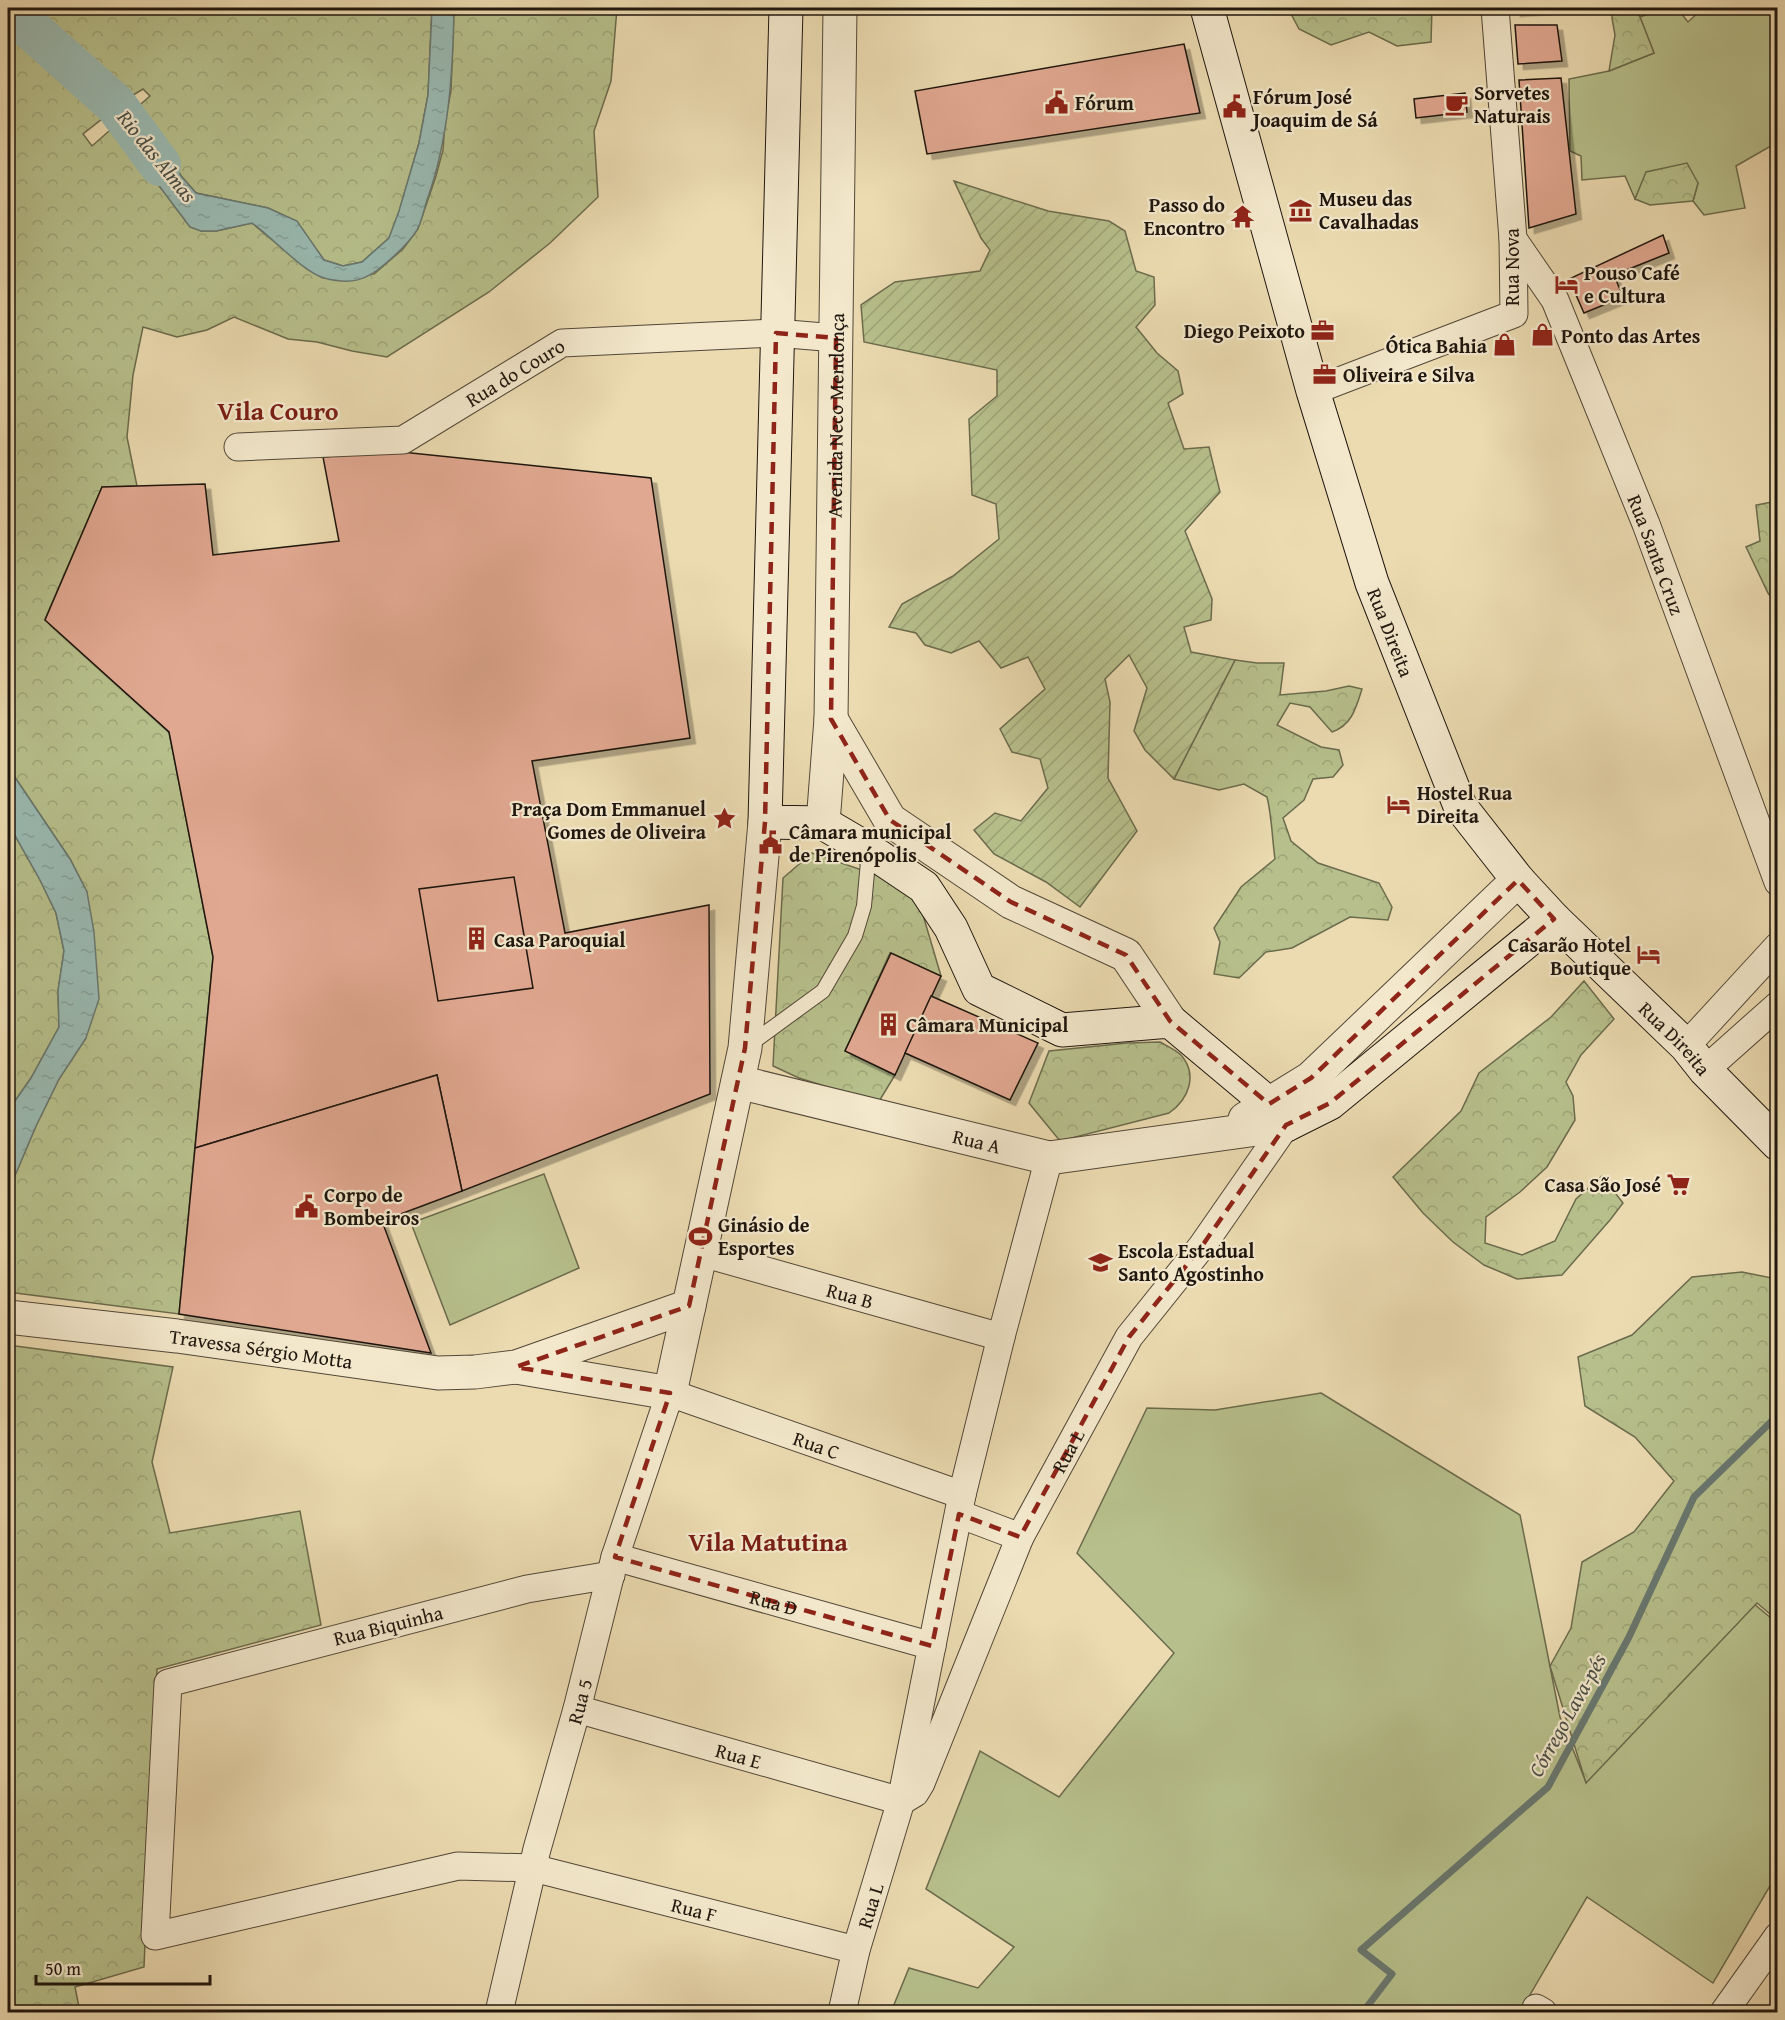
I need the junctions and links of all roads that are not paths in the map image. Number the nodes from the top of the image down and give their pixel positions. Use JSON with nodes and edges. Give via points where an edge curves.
{"nodes":[{"id":1,"x":786,"y":8,"type":"edge"},
{"id":2,"x":840,"y":8,"type":"edge"},
{"id":3,"x":1207,"y":8,"type":"edge"},
{"id":4,"x":1495,"y":8,"type":"edge"},
{"id":5,"x":1513,"y":238,"type":"junction"},
{"id":6,"x":1555,"y":300,"type":"junction"},
{"id":7,"x":1514,"y":314,"type":"junction"},
{"id":8,"x":776,"y":333,"type":"junction"},
{"id":9,"x":836,"y":338,"type":"junction"},
{"id":10,"x":1313,"y":391,"type":"junction"},
{"id":11,"x":238,"y":447,"type":"dead end"},
{"id":12,"x":831,"y":719,"type":"junction"},
{"id":13,"x":890,"y":820,"type":"junction"},
{"id":14,"x":765,"y":822,"type":"junction"},
{"id":15,"x":823,"y":823,"type":"junction"},
{"id":16,"x":869,"y":850,"type":"junction"},
{"id":17,"x":1518,"y":880,"type":"junction"},
{"id":18,"x":1778,"y":882,"type":"edge"},
{"id":19,"x":1554,"y":919,"type":"junction"},
{"id":20,"x":1778,"y":946,"type":"edge"},
{"id":21,"x":1778,"y":1005,"type":"edge"},
{"id":22,"x":1170,"y":1021,"type":"junction"},
{"id":23,"x":745,"y":1048,"type":"junction"},
{"id":24,"x":1695,"y":1058,"type":"junction"},
{"id":25,"x":738,"y":1082,"type":"junction"},
{"id":26,"x":1277,"y":1115,"type":"junction"},
{"id":27,"x":1778,"y":1144,"type":"edge"},
{"id":28,"x":1049,"y":1158,"type":"junction"},
{"id":29,"x":702,"y":1253,"type":"junction"},
{"id":30,"x":689,"y":1306,"type":"junction"},
{"id":31,"x":15,"y":1318,"type":"edge"},
{"id":32,"x":1001,"y":1337,"type":"junction"},
{"id":33,"x":516,"y":1367,"type":"junction"},
{"id":34,"x":670,"y":1393,"type":"junction"},
{"id":35,"x":961,"y":1504,"type":"junction"},
{"id":36,"x":1020,"y":1537,"type":"junction"},
{"id":37,"x":613,"y":1566,"type":"junction"},
{"id":38,"x":932,"y":1646,"type":"junction"},
{"id":39,"x":577,"y":1709,"type":"junction"},
{"id":40,"x":901,"y":1801,"type":"junction"},
{"id":41,"x":533,"y":1868,"type":"junction"},
{"id":42,"x":1774,"y":1948,"type":"edge"},
{"id":43,"x":856,"y":1950,"type":"junction"},
{"id":44,"x":499,"y":2013,"type":"edge"},
{"id":45,"x":842,"y":2013,"type":"edge"},
{"id":46,"x":1724,"y":2013,"type":"edge"}],
"edges":[{"from":1,"to":8,"type":"street"},
{"from":2,"to":9,"type":"street","name":"Avenida Neco Mendonça"},
{"from":3,"to":10,"type":"street","name":"Rua Direita"},
{"from":4,"to":5,"type":"street","name":"Rua Nova"},
{"from":5,"to":6,"type":"street","name":"Rua Santa Cruz"},
{"from":5,"to":7,"type":"street","name":"Rua Nova"},
{"from":6,"to":7,"type":"street"},
{"from":6,"to":18,"type":"street","name":"Rua Santa Cruz","via":[[1646,525]]},
{"from":7,"to":10,"type":"street","name":"Rua Nova"},
{"from":8,"to":9,"type":"street","name":"Rua do Couro"},
{"from":8,"to":11,"type":"street","name":"Rua do Couro","via":[[562,343],[403,440]]},
{"from":8,"to":14,"type":"street"},
{"from":9,"to":12,"type":"street","name":"Avenida Neco Mendonça"},
{"from":10,"to":17,"type":"street","name":"Rua Direita","via":[[1372,583],[1460,806]]},
{"from":12,"to":13,"type":"street"},
{"from":12,"to":15,"type":"street","name":"Avenida Neco Mendonça"},
{"from":13,"to":16,"type":"lane"},
{"from":13,"to":22,"type":"street","via":[[1011,902],[1126,956]]},
{"from":14,"to":15,"type":"street"},
{"from":14,"to":23,"type":"street"},
{"from":15,"to":16,"type":"street"},
{"from":16,"to":22,"type":"street","via":[[924,887],[951,928],[979,989],[1062,1030]]},
{"from":16,"to":23,"type":"lane","via":[[864,906],[855,936],[823,991]]},
{"from":17,"to":19,"type":"street","name":"Rua Direita"},
{"from":17,"to":26,"type":"street"},
{"from":19,"to":24,"type":"street","name":"Rua Direita"},
{"from":19,"to":26,"type":"street","via":[[1330,1103]]},
{"from":20,"to":24,"type":"street"},
{"from":21,"to":24,"type":"street"},
{"from":22,"to":26,"type":"street"},
{"from":23,"to":25,"type":"street"},
{"from":24,"to":27,"type":"street","name":"Rua Direita"},
{"from":25,"to":28,"type":"street","name":"Rua A"},
{"from":25,"to":29,"type":"street"},
{"from":26,"to":28,"type":"street","name":"Rua A","via":[[1219,1135]]},
{"from":26,"to":36,"type":"street","name":"Rua L","via":[[1202,1246],[1129,1337]]},
{"from":28,"to":32,"type":"street","name":"Rua L"},
{"from":29,"to":30,"type":"street"},
{"from":29,"to":32,"type":"street","name":"Rua B"},
{"from":30,"to":33,"type":"street"},
{"from":30,"to":34,"type":"street"},
{"from":31,"to":33,"type":"street","name":"Travessa Sérgio Motta","via":[[177,1336],[438,1373]]},
{"from":32,"to":35,"type":"street","name":"Rua L"},
{"from":33,"to":34,"type":"street"},
{"from":34,"to":35,"type":"street","name":"Rua C"},
{"from":34,"to":37,"type":"street","name":"Rua 5"},
{"from":35,"to":36,"type":"street","name":"Rua C"},
{"from":35,"to":38,"type":"street","name":"Rua L"},
{"from":36,"to":40,"type":"street","name":"Rua L","via":[[921,1783],[915,1793]]},
{"from":37,"to":38,"type":"street","name":"Rua D"},
{"from":37,"to":39,"type":"street","name":"Rua 5"},
{"from":37,"to":41,"type":"street","name":"Rua Biquinha","via":[[168,1683],[155,1936],[458,1866]]},
{"from":38,"to":40,"type":"street","name":"Rua L"},
{"from":39,"to":40,"type":"street","name":"Rua E"},
{"from":39,"to":41,"type":"street","name":"Rua 5"},
{"from":40,"to":43,"type":"street","name":"Rua L"},
{"from":41,"to":43,"type":"street","name":"Rua F"},
{"from":41,"to":44,"type":"street","name":"Rua 5"},
{"from":42,"to":46,"type":"street"},
{"from":43,"to":45,"type":"street","name":"Rua L"}]}
